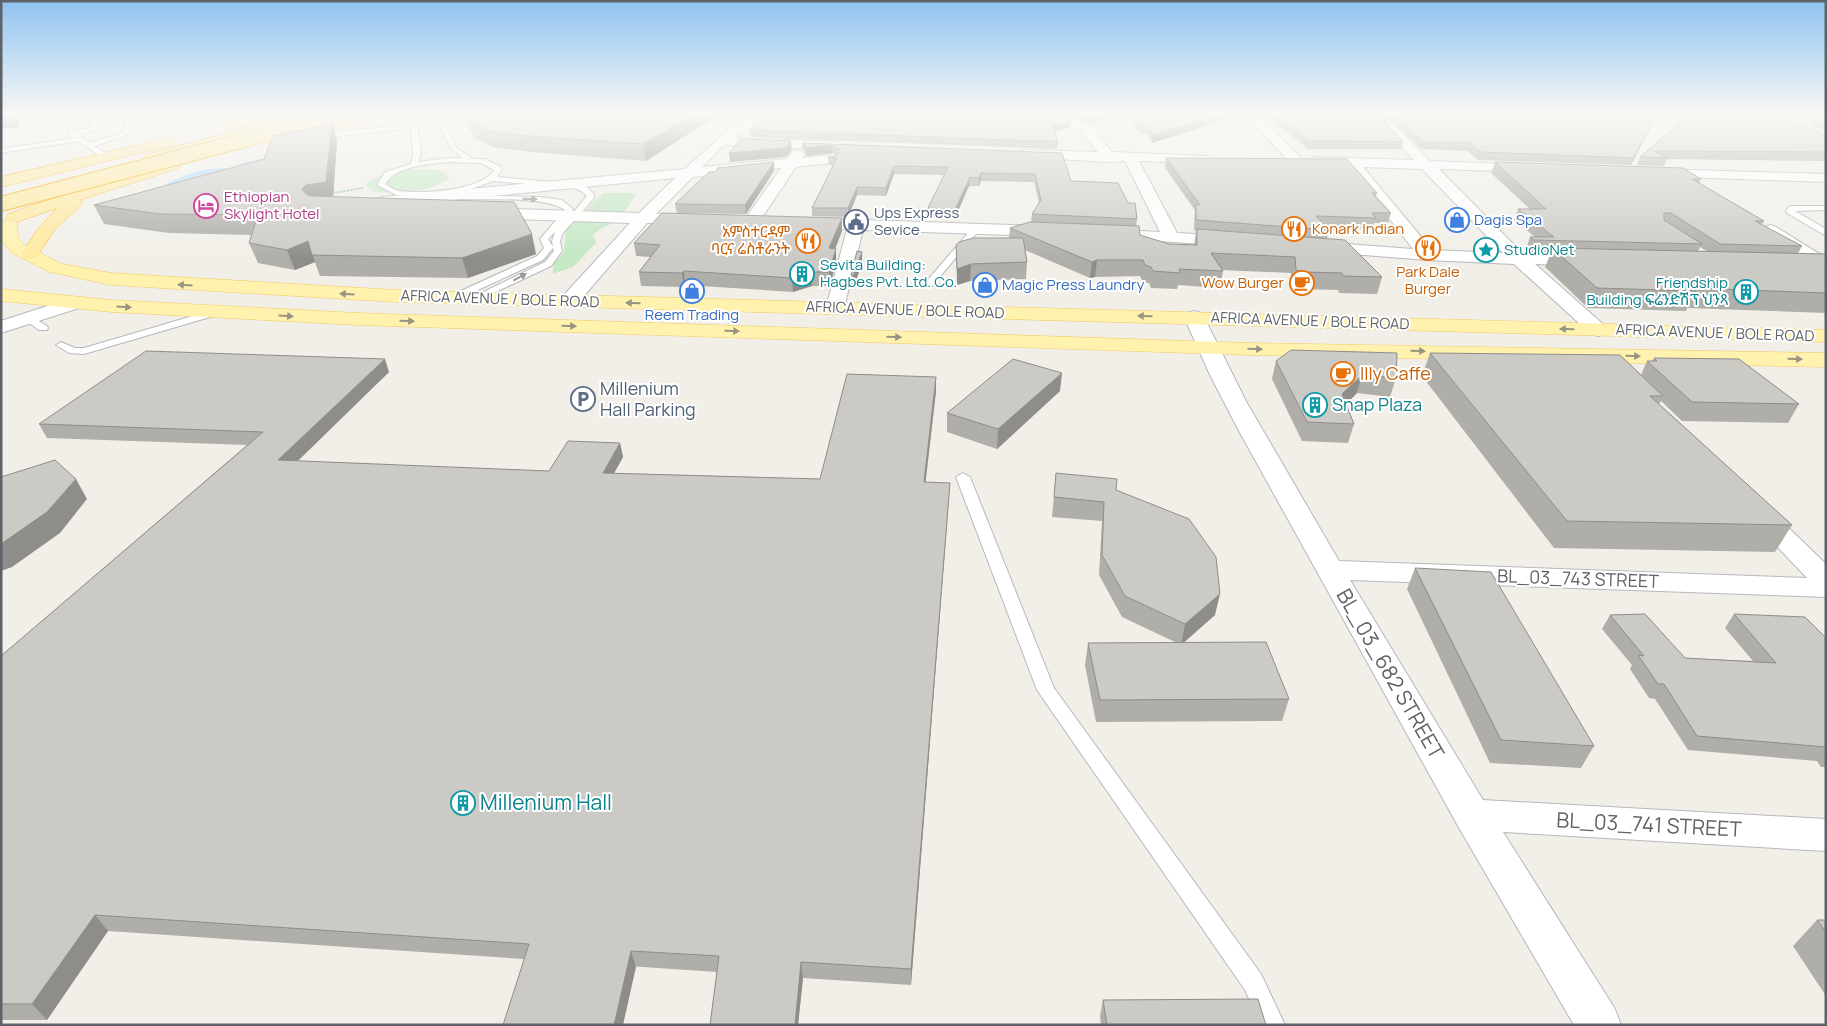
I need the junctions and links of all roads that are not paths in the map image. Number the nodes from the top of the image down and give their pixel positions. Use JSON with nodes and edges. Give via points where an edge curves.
{"nodes":[{"id":1,"x":85,"y":163,"type":"edge"},
{"id":2,"x":135,"y":163,"type":"edge"},
{"id":3,"x":155,"y":163,"type":"edge"},
{"id":4,"x":181,"y":163,"type":"edge"},
{"id":5,"x":428,"y":163,"type":"edge"},
{"id":6,"x":486,"y":163,"type":"edge"},
{"id":7,"x":699,"y":163,"type":"edge"},
{"id":8,"x":759,"y":163,"type":"edge"},
{"id":9,"x":795,"y":163,"type":"edge"},
{"id":10,"x":1133,"y":163,"type":"edge"},
{"id":11,"x":1353,"y":163,"type":"edge"},
{"id":12,"x":1385,"y":163,"type":"edge"},
{"id":13,"x":1426,"y":164,"type":"junction"},
{"id":14,"x":414,"y":165,"type":"joint"},
{"id":15,"x":1544,"y":168,"type":"edge"},
{"id":16,"x":1643,"y":172,"type":"edge"},
{"id":17,"x":1683,"y":174,"type":"junction"},
{"id":18,"x":1826,"y":178,"type":"edge"},
{"id":19,"x":492,"y":179,"type":"junction"},
{"id":20,"x":1,"y":182,"type":"edge"},
{"id":21,"x":93,"y":190,"type":"junction"},
{"id":22,"x":1708,"y":190,"type":"edge"},
{"id":23,"x":429,"y":194,"type":"junction"},
{"id":24,"x":1,"y":198,"type":"edge"},
{"id":25,"x":1,"y":204,"type":"edge"},
{"id":26,"x":1826,"y":208,"type":"edge"},
{"id":27,"x":646,"y":215,"type":"junction"},
{"id":28,"x":763,"y":220,"type":"junction"},
{"id":29,"x":1758,"y":223,"type":"edge"},
{"id":30,"x":8,"y":224,"type":"edge"},
{"id":31,"x":976,"y":228,"type":"junction"},
{"id":32,"x":1064,"y":232,"type":"edge"},
{"id":33,"x":1093,"y":233,"type":"edge"},
{"id":34,"x":1826,"y":233,"type":"edge"},
{"id":35,"x":1170,"y":236,"type":"junction"},
{"id":36,"x":1249,"y":242,"type":"edge"},
{"id":37,"x":1308,"y":246,"type":"edge"},
{"id":38,"x":30,"y":254,"type":"junction"},
{"id":39,"x":1427,"y":255,"type":"junction"},
{"id":40,"x":1519,"y":259,"type":"junction"},
{"id":41,"x":1598,"y":261,"type":"edge"},
{"id":42,"x":1796,"y":265,"type":"edge"},
{"id":43,"x":1825,"y":266,"type":"edge"},
{"id":44,"x":930,"y":284,"type":"dead end"},
{"id":45,"x":1,"y":295,"type":"edge"},
{"id":46,"x":453,"y":298,"type":"junction"},
{"id":47,"x":476,"y":298,"type":"junction"},
{"id":48,"x":569,"y":301,"type":"junction"},
{"id":49,"x":76,"y":303,"type":"junction"},
{"id":50,"x":835,"y":308,"type":"junction"},
{"id":51,"x":212,"y":313,"type":"junction"},
{"id":52,"x":1194,"y":317,"type":"junction"},
{"id":53,"x":1,"y":327,"type":"edge"},
{"id":54,"x":1598,"y":330,"type":"junction"},
{"id":55,"x":1826,"y":336,"type":"edge"},
{"id":56,"x":61,"y":344,"type":"dead end"},
{"id":57,"x":1207,"y":347,"type":"junction"},
{"id":58,"x":1601,"y":356,"type":"junction"},
{"id":59,"x":1826,"y":360,"type":"edge"},
{"id":60,"x":1624,"y":379,"type":"edge"},
{"id":61,"x":963,"y":476,"type":"dead end"},
{"id":62,"x":1742,"y":497,"type":"edge"},
{"id":63,"x":1330,"y":570,"type":"junction"},
{"id":64,"x":1826,"y":581,"type":"edge"},
{"id":65,"x":1826,"y":588,"type":"edge"},
{"id":66,"x":1471,"y":815,"type":"junction"},
{"id":67,"x":1826,"y":835,"type":"edge"},
{"id":68,"x":1273,"y":1025,"type":"edge"},
{"id":69,"x":1598,"y":1025,"type":"edge"}],
"edges":[{"from":1,"to":20,"type":"highway"},
{"from":2,"to":24,"type":"highway"},
{"from":3,"to":25,"type":"highway","bridge":true},
{"from":4,"to":21,"type":"highway"},
{"from":5,"to":14,"type":"lane"},
{"from":6,"to":19,"type":"lane","via":[[498,169]]},
{"from":7,"to":27,"type":"street"},
{"from":8,"to":27,"type":"street","via":[[368,208],[706,219]]},
{"from":9,"to":28,"type":"street"},
{"from":10,"to":35,"type":"street"},
{"from":11,"to":39,"type":"street"},
{"from":12,"to":13,"type":"street"},
{"from":13,"to":15,"type":"street"},
{"from":13,"to":40,"type":"street"},
{"from":14,"to":23,"type":"lane","via":[[388,174],[381,185],[396,193]]},
{"from":16,"to":17,"type":"street"},
{"from":17,"to":18,"type":"street"},
{"from":17,"to":22,"type":"street"},
{"from":19,"to":23,"type":"lane","via":[[466,189]]},
{"from":47,"to":19,"type":"lane","one_way":true,"via":[[548,264],[558,251],[558,232],[591,196],[572,186]]},
{"from":21,"to":30,"type":"highway"},
{"from":21,"to":38,"type":"highway","via":[[48,225]]},
{"from":23,"to":46,"type":"lane","one_way":true,"via":[[438,197],[564,200],[570,210],[544,239],[549,248],[540,258]]},
{"from":24,"to":30,"type":"main road","via":[[14,208]]},
{"from":26,"to":34,"type":"lane","via":[[1792,208],[1790,211]]},
{"from":27,"to":48,"type":"street"},
{"from":28,"to":31,"type":"street"},
{"from":28,"to":50,"type":"street","via":[[857,222]]},
{"from":29,"to":43,"type":"street"},
{"from":30,"to":38,"type":"main road","name":"AFRICA AVENUE / BOLE ROAD","via":[[9,239],[18,249]]},
{"from":31,"to":32,"type":"street"},
{"from":31,"to":44,"type":"lane"},
{"from":33,"to":35,"type":"street"},
{"from":35,"to":36,"type":"street"},
{"from":37,"to":39,"type":"street"},
{"from":46,"to":38,"type":"main road","name":"AFRICA AVENUE / BOLE ROAD","one_way":true,"via":[[111,279],[57,268]]},
{"from":39,"to":40,"type":"street"},
{"from":40,"to":41,"type":"street"},
{"from":40,"to":54,"type":"street"},
{"from":42,"to":43,"type":"street"},
{"from":45,"to":49,"type":"main road","name":"AFRICA AVENUE / BOLE ROAD"},
{"from":46,"to":47,"type":"main road","name":"AFRICA AVENUE / BOLE ROAD"},
{"from":47,"to":48,"type":"main road","name":"AFRICA AVENUE / BOLE ROAD"},
{"from":50,"to":48,"type":"main road","name":"AFRICA AVENUE / BOLE ROAD","one_way":true},
{"from":49,"to":51,"type":"main road","name":"AFRICA AVENUE / BOLE ROAD","one_way":true},
{"from":49,"to":53,"type":"street","via":[[36,323]]},
{"from":52,"to":50,"type":"main road","name":"AFRICA AVENUE / BOLE ROAD","one_way":true},
{"from":51,"to":56,"type":"lane","via":[[84,351],[73,351]]},
{"from":51,"to":57,"type":"main road","name":"AFRICA AVENUE / BOLE ROAD","one_way":true},
{"from":54,"to":52,"type":"main road","name":"AFRICA AVENUE / BOLE ROAD","one_way":true},
{"from":52,"to":57,"type":"street","name":"BL_03_682 STREET"},
{"from":54,"to":55,"type":"main road","name":"AFRICA AVENUE / BOLE ROAD"},
{"from":57,"to":58,"type":"main road","name":"AFRICA AVENUE / BOLE ROAD","one_way":true},
{"from":57,"to":63,"type":"street","name":"BL_03_682 STREET"},
{"from":58,"to":59,"type":"main road","name":"AFRICA AVENUE / BOLE ROAD","one_way":true},
{"from":58,"to":60,"type":"street"},
{"from":61,"to":68,"type":"lane","via":[[1046,690],[1253,982]]},
{"from":62,"to":64,"type":"street"},
{"from":63,"to":65,"type":"street","name":"BL_03_743 STREET"},
{"from":63,"to":66,"type":"street","name":"BL_03_682 STREET"},
{"from":66,"to":67,"type":"street","name":"BL_03_741 STREET"},
{"from":66,"to":69,"type":"street","name":"BL_03_682 STREET"}]}
